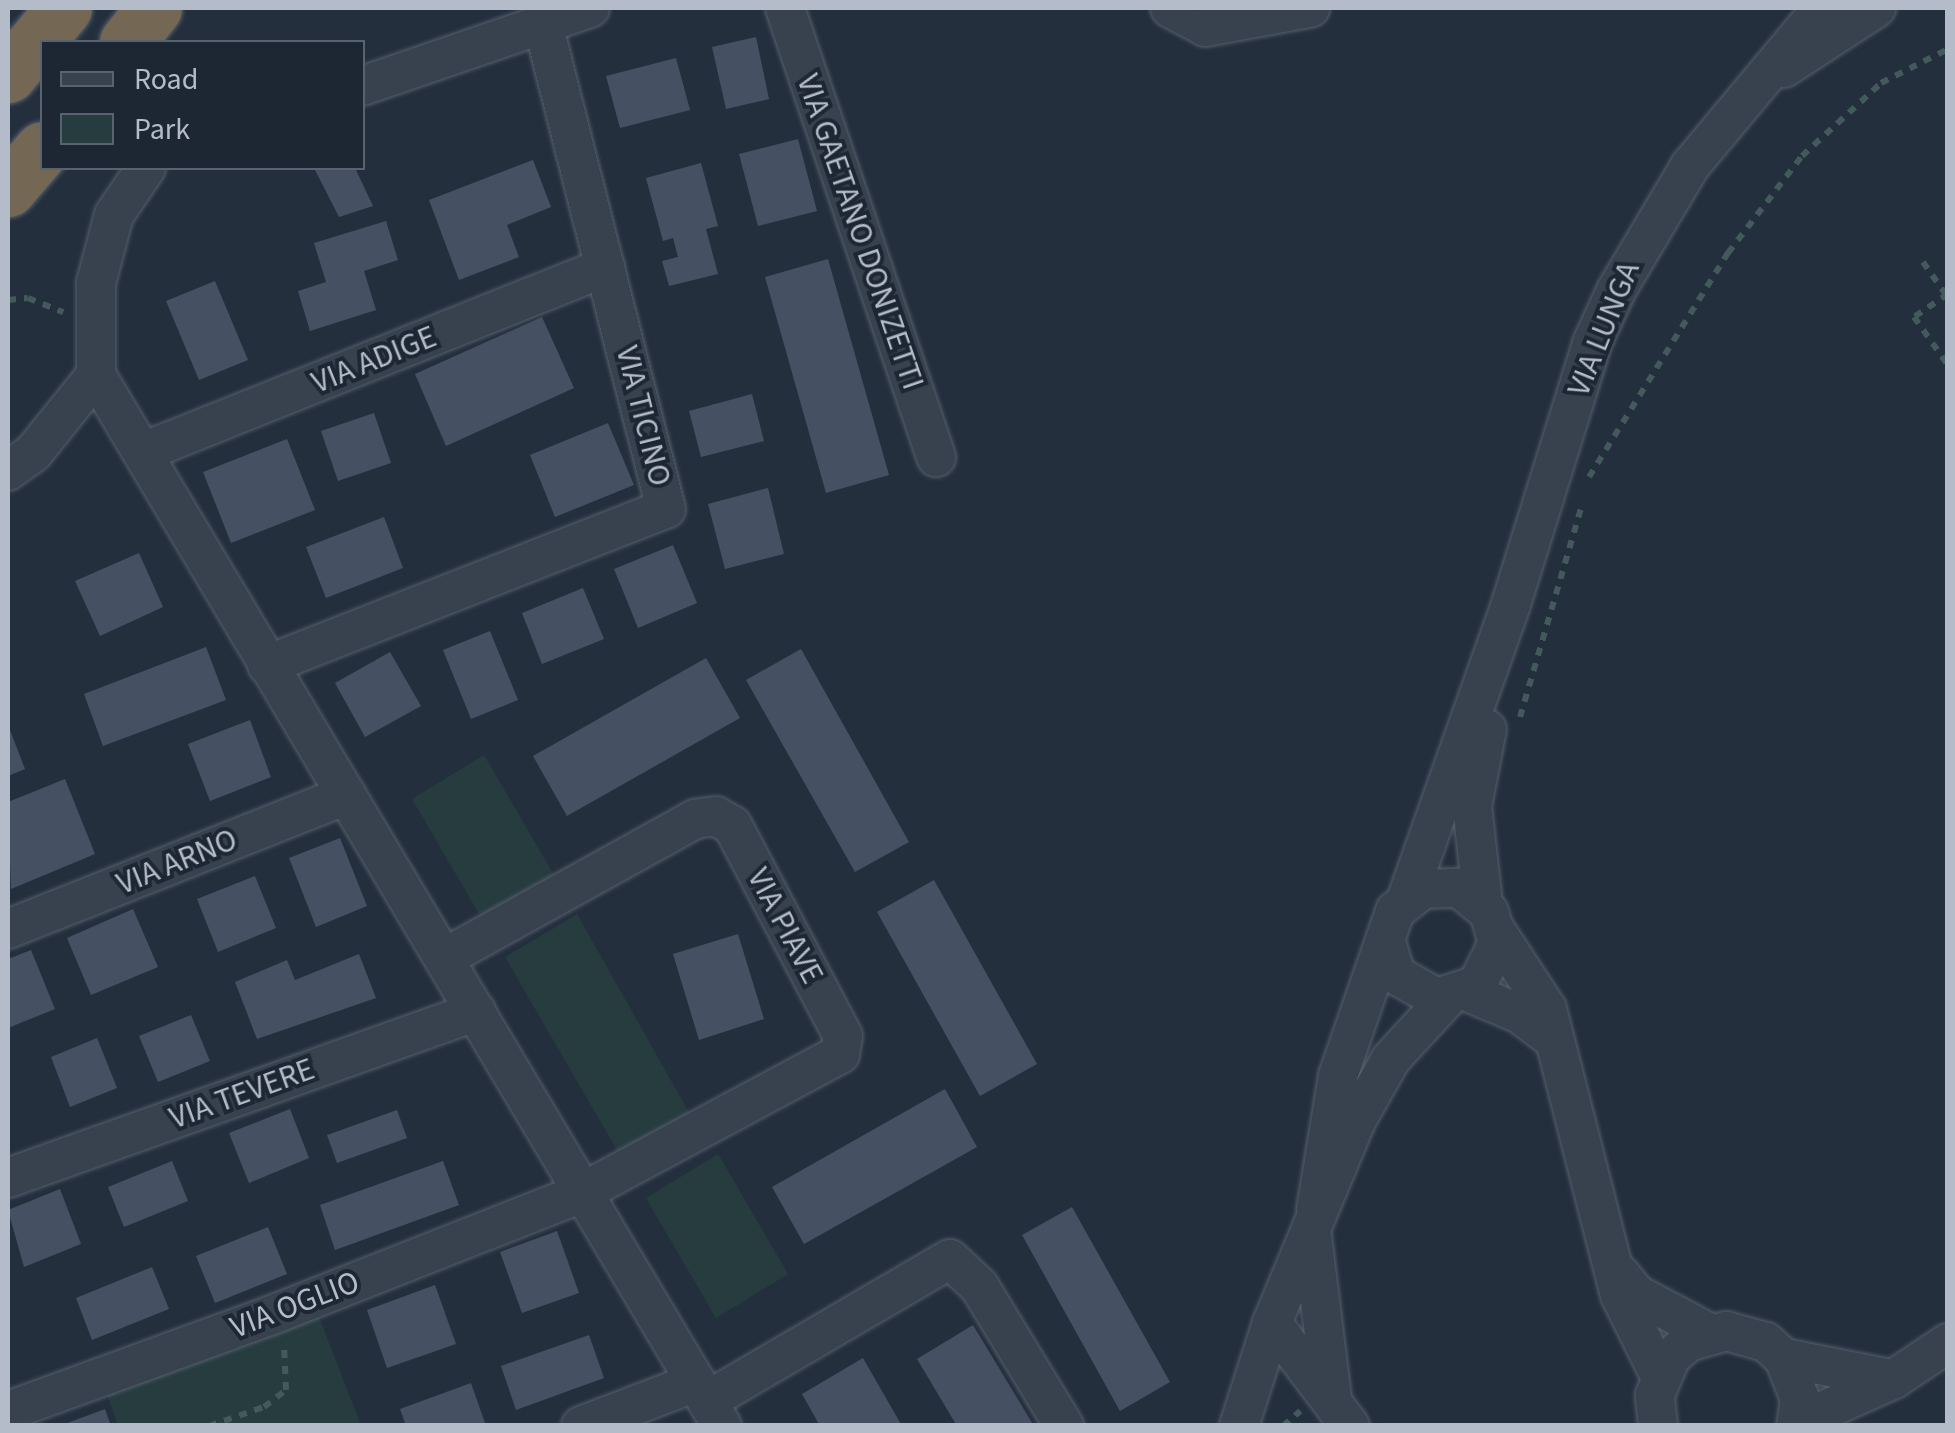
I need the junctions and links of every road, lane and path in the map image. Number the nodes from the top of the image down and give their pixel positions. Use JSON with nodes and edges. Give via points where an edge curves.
{"nodes":[{"id":1,"x":64,"y":8,"type":"edge"},
{"id":2,"x":100,"y":8,"type":"edge"},
{"id":3,"x":154,"y":8,"type":"edge"},
{"id":4,"x":590,"y":8,"type":"edge"},
{"id":5,"x":785,"y":8,"type":"edge"},
{"id":6,"x":1170,"y":8,"type":"edge"},
{"id":7,"x":1310,"y":8,"type":"edge"},
{"id":8,"x":1822,"y":8,"type":"edge"},
{"id":9,"x":1876,"y":8,"type":"edge"},
{"id":10,"x":544,"y":24,"type":"junction"},
{"id":11,"x":73,"y":40,"type":"edge"},
{"id":12,"x":130,"y":40,"type":"edge"},
{"id":13,"x":1948,"y":49,"type":"edge"},
{"id":14,"x":8,"y":75,"type":"edge"},
{"id":15,"x":40,"y":78,"type":"edge"},
{"id":16,"x":365,"y":85,"type":"edge"},
{"id":17,"x":1757,"y":86,"type":"junction"},
{"id":18,"x":8,"y":116,"type":"edge"},
{"id":19,"x":40,"y":152,"type":"edge"},
{"id":20,"x":145,"y":170,"type":"edge"},
{"id":21,"x":8,"y":190,"type":"edge"},
{"id":22,"x":1923,"y":262,"type":"dead end"},
{"id":23,"x":605,"y":267,"type":"junction"},
{"id":24,"x":1947,"y":294,"type":"edge"},
{"id":25,"x":1948,"y":365,"type":"edge"},
{"id":26,"x":96,"y":374,"type":"junction"},
{"id":27,"x":143,"y":452,"type":"junction"},
{"id":28,"x":936,"y":457,"type":"dead end"},
{"id":29,"x":8,"y":471,"type":"edge"},
{"id":30,"x":1512,"y":604,"type":"junction"},
{"id":31,"x":267,"y":665,"type":"junction"},
{"id":32,"x":1515,"y":730,"type":"dead end"},
{"id":33,"x":346,"y":796,"type":"junction"},
{"id":34,"x":1406,"y":898,"type":"junction"},
{"id":35,"x":1490,"y":917,"type":"junction"},
{"id":36,"x":8,"y":929,"type":"edge"},
{"id":37,"x":1385,"y":940,"type":"junction"},
{"id":38,"x":446,"y":958,"type":"junction"},
{"id":39,"x":1458,"y":995,"type":"junction"},
{"id":40,"x":476,"y":1011,"type":"junction"},
{"id":41,"x":1552,"y":1038,"type":"junction"},
{"id":42,"x":8,"y":1178,"type":"edge"},
{"id":43,"x":581,"y":1193,"type":"junction"},
{"id":44,"x":1314,"y":1214,"type":"junction"},
{"id":45,"x":1615,"y":1269,"type":"junction"},
{"id":46,"x":272,"y":1316,"type":"junction"},
{"id":47,"x":1272,"y":1323,"type":"junction"},
{"id":48,"x":1709,"y":1333,"type":"junction"},
{"id":49,"x":1948,"y":1344,"type":"edge"},
{"id":50,"x":1784,"y":1358,"type":"junction"},
{"id":51,"x":1660,"y":1376,"type":"junction"},
{"id":52,"x":1894,"y":1379,"type":"junction"},
{"id":53,"x":708,"y":1403,"type":"edge"},
{"id":54,"x":1332,"y":1405,"type":"edge"},
{"id":55,"x":8,"y":1411,"type":"edge"},
{"id":56,"x":1241,"y":1420,"type":"edge"},
{"id":57,"x":1797,"y":1424,"type":"edge"},
{"id":58,"x":208,"y":1426,"type":"edge"},
{"id":59,"x":581,"y":1426,"type":"edge"},
{"id":60,"x":1064,"y":1426,"type":"edge"},
{"id":61,"x":1283,"y":1426,"type":"edge"},
{"id":62,"x":1658,"y":1426,"type":"edge"}],
"edges":[{"from":1,"to":14,"type":"highway"},
{"from":2,"to":11,"type":"highway"},
{"from":3,"to":12,"type":"highway"},
{"from":4,"to":10,"type":"street"},
{"from":5,"to":28,"type":"street","name":"VIA GAETANO DONIZETTI"},
{"from":6,"to":7,"type":"street","via":[[1205,28]]},
{"from":8,"to":17,"type":"street","name":"VIA LUNGA"},
{"from":9,"to":17,"type":"street","name":"VIA LUNGA"},
{"from":10,"to":16,"type":"street"},
{"from":10,"to":23,"type":"street","name":"VIA TICINO"},
{"from":13,"to":32,"type":"path","via":[[1881,83],[1802,156],[1728,253],[1589,478]]},
{"from":15,"to":18,"type":"highway"},
{"from":17,"to":30,"type":"street","name":"VIA LUNGA","via":[[1680,180],[1617,289],[1593,341]]},
{"from":19,"to":21,"type":"highway"},
{"from":20,"to":26,"type":"street","via":[[114,215],[96,283]]},
{"from":22,"to":24,"type":"path"},
{"from":23,"to":27,"type":"street","name":"VIA ADIGE"},
{"from":23,"to":31,"type":"street","name":"VIA TICINO","via":[[666,509]]},
{"from":24,"to":25,"type":"path","via":[[1914,317]]},
{"from":26,"to":27,"type":"street"},
{"from":26,"to":29,"type":"street","via":[[32,453]]},
{"from":27,"to":31,"type":"street"},
{"from":30,"to":34,"type":"street","name":"VIA LUNGA"},
{"from":30,"to":35,"type":"street","name":"VIA LUNGA","via":[[1472,806]]},
{"from":31,"to":33,"type":"street"},
{"from":33,"to":36,"type":"street","name":"VIA ARNO"},
{"from":33,"to":38,"type":"street"},
{"from":34,"to":35,"type":"street","via":[[1440,886]]},
{"from":34,"to":37,"type":"street"},
{"from":35,"to":39,"type":"street","via":[[1492,966]]},
{"from":35,"to":41,"type":"street","via":[[1547,1009]]},
{"from":37,"to":39,"type":"street","via":[[1396,974],[1409,988]]},
{"from":37,"to":44,"type":"street","via":[[1338,1076]]},
{"from":38,"to":40,"type":"street"},
{"from":38,"to":43,"type":"street","name":"VIA PIAVE","via":[[696,820],[716,816],[732,826],[843,1036],[840,1054]]},
{"from":39,"to":41,"type":"street","via":[[1520,1014]]},
{"from":39,"to":44,"type":"street","via":[[1391,1059]]},
{"from":40,"to":42,"type":"street","name":"VIA TEVERE"},
{"from":40,"to":43,"type":"street"},
{"from":41,"to":45,"type":"street"},
{"from":43,"to":46,"type":"street","name":"VIA OGLIO"},
{"from":43,"to":53,"type":"street"},
{"from":44,"to":47,"type":"street"},
{"from":44,"to":54,"type":"street"},
{"from":45,"to":48,"type":"street","via":[[1636,1294]]},
{"from":45,"to":51,"type":"street","via":[[1620,1295]]},
{"from":46,"to":55,"type":"street","name":"VIA OGLIO"},
{"from":46,"to":58,"type":"path","via":[[289,1365],[286,1390],[264,1408]]},
{"from":47,"to":54,"type":"street"},
{"from":47,"to":56,"type":"street"},
{"from":48,"to":50,"type":"street","via":[[1743,1332]]},
{"from":48,"to":51,"type":"street","via":[[1671,1356]]},
{"from":49,"to":52,"type":"street"},
{"from":50,"to":52,"type":"street","via":[[1819,1370]]},
{"from":50,"to":57,"type":"street","via":[[1797,1388]]},
{"from":51,"to":62,"type":"street"},
{"from":52,"to":57,"type":"street"},
{"from":53,"to":59,"type":"street"},
{"from":53,"to":60,"type":"street","via":[[950,1258],[979,1286]]},
{"from":54,"to":56,"type":"street","via":[[1285,1387]]},
{"from":54,"to":61,"type":"path","via":[[1288,1416]]}]}
